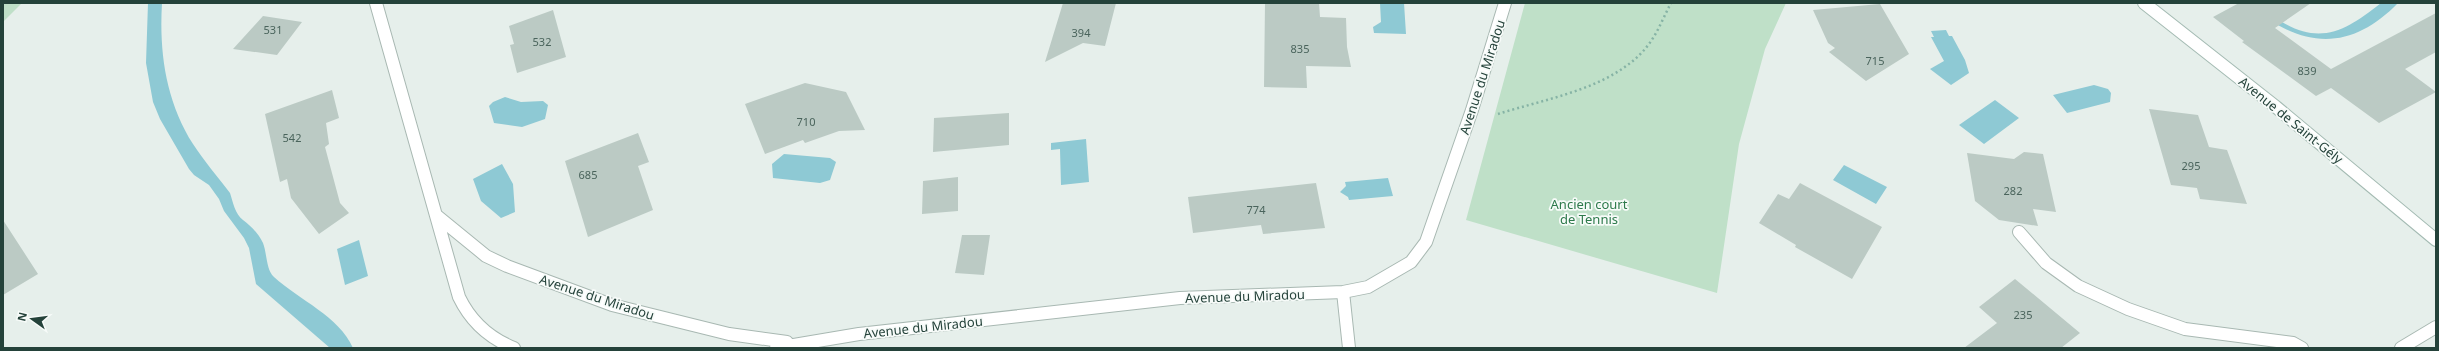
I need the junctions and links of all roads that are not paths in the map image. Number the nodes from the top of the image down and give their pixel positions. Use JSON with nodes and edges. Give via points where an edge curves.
{"nodes":[{"id":1,"x":376,"y":3,"type":"edge"},
{"id":2,"x":1505,"y":3,"type":"edge"},
{"id":3,"x":2144,"y":3,"type":"edge"},
{"id":4,"x":436,"y":216,"type":"junction"},
{"id":5,"x":2019,"y":232,"type":"dead end"},
{"id":6,"x":2436,"y":240,"type":"edge"},
{"id":7,"x":1343,"y":292,"type":"junction"},
{"id":8,"x":2436,"y":327,"type":"edge"},
{"id":9,"x":798,"y":343,"type":"junction"},
{"id":10,"x":514,"y":348,"type":"edge"},
{"id":11,"x":776,"y":348,"type":"edge"},
{"id":12,"x":1349,"y":348,"type":"edge"},
{"id":13,"x":2302,"y":348,"type":"edge"},
{"id":14,"x":2401,"y":348,"type":"edge"}],
"edges":[{"from":1,"to":4,"type":"street"},
{"from":2,"to":7,"type":"street","name":"Avenue du Miradou","via":[[1472,110],[1426,242],[1411,262],[1368,287]]},
{"from":3,"to":6,"type":"street","name":"Avenue de Saint-Gély","via":[[2276,107]]},
{"from":4,"to":9,"type":"street","name":"Avenue du Miradou","via":[[486,256],[612,305],[729,334]]},
{"from":4,"to":10,"type":"street","via":[[464,310],[486,333],[501,344]]},
{"from":5,"to":13,"type":"street","via":[[2046,263],[2078,286],[2128,309],[2185,329],[2293,343]]},
{"from":7,"to":9,"type":"street","name":"Avenue du Miradou","via":[[1180,298]]},
{"from":7,"to":12,"type":"street"},
{"from":8,"to":14,"type":"street"},
{"from":9,"to":11,"type":"street","name":"Avenue du Miradou"}]}
